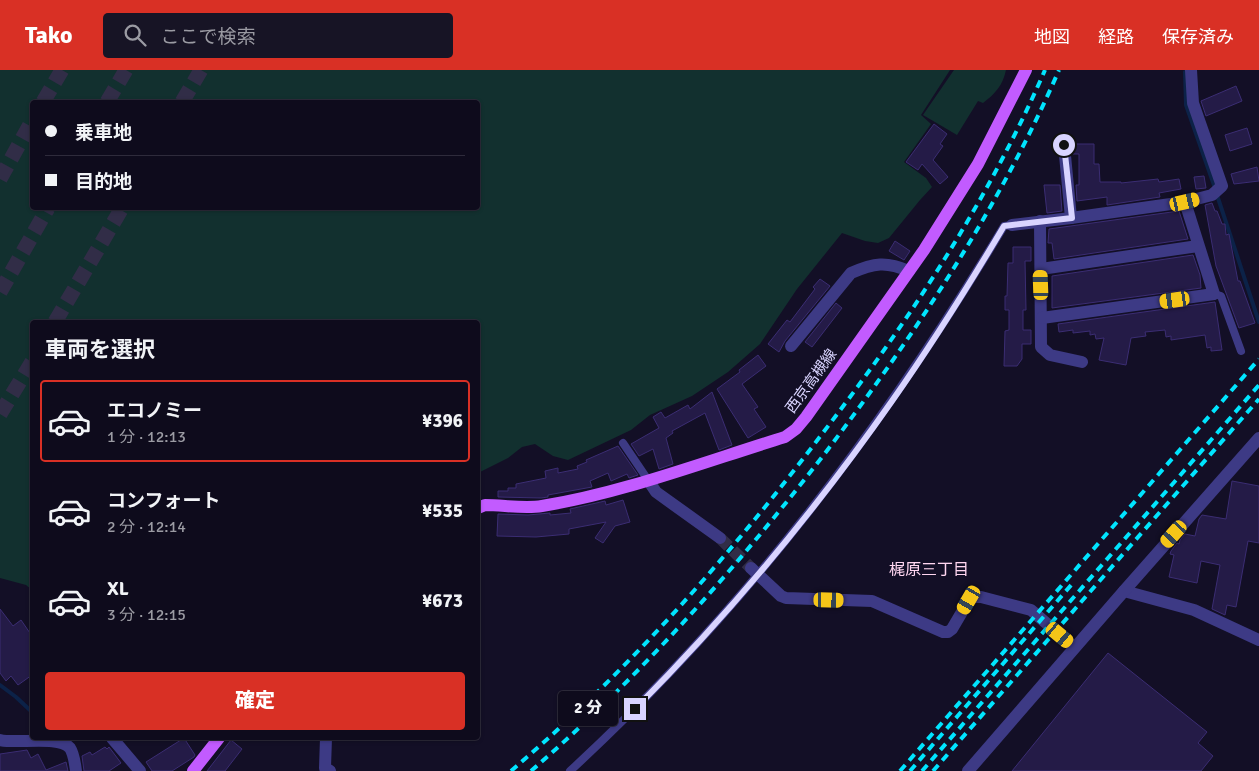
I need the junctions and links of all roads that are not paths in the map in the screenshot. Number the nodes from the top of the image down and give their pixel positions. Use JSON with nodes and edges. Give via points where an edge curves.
{"nodes":[{"id":1,"x":1026,"y":70,"type":"edge"},
{"id":2,"x":1191,"y":70,"type":"edge"},
{"id":3,"x":1064,"y":145,"type":"dead end"},
{"id":4,"x":1185,"y":202,"type":"junction"},
{"id":5,"x":1072,"y":218,"type":"junction"},
{"id":6,"x":1040,"y":222,"type":"junction"},
{"id":7,"x":1012,"y":225,"type":"joint"},
{"id":8,"x":1198,"y":246,"type":"junction"},
{"id":9,"x":1041,"y":269,"type":"junction"},
{"id":10,"x":909,"y":271,"type":"junction"},
{"id":11,"x":1214,"y":294,"type":"junction"},
{"id":12,"x":1042,"y":318,"type":"junction"},
{"id":13,"x":791,"y":346,"type":"dead end"},
{"id":14,"x":1241,"y":351,"type":"dead end"},
{"id":15,"x":1082,"y":362,"type":"dead end"},
{"id":16,"x":1259,"y":438,"type":"edge"},
{"id":17,"x":623,"y":443,"type":"dead end"},
{"id":18,"x":648,"y":480,"type":"junction"},
{"id":19,"x":480,"y":507,"type":"edge"},
{"id":20,"x":720,"y":538,"type":"tunnel mouth"},
{"id":21,"x":755,"y":572,"type":"junction"},
{"id":22,"x":1124,"y":590,"type":"junction"},
{"id":23,"x":1259,"y":640,"type":"edge"},
{"id":24,"x":1074,"y":648,"type":"junction"},
{"id":25,"x":0,"y":740,"type":"edge"},
{"id":26,"x":114,"y":740,"type":"edge"},
{"id":27,"x":217,"y":740,"type":"edge"},
{"id":28,"x":326,"y":740,"type":"edge"},
{"id":29,"x":76,"y":771,"type":"edge"},
{"id":30,"x":140,"y":771,"type":"edge"},
{"id":31,"x":193,"y":771,"type":"edge"},
{"id":32,"x":330,"y":771,"type":"edge"},
{"id":33,"x":570,"y":771,"type":"edge"},
{"id":34,"x":968,"y":771,"type":"edge"}],
"edges":[{"from":1,"to":10,"type":"main road","name":"西京高槻線","via":[[978,164]]},
{"from":2,"to":4,"type":"street","via":[[1193,103],[1222,186],[1215,194]]},
{"from":3,"to":5,"type":"street"},
{"from":4,"to":5,"type":"street"},
{"from":4,"to":8,"type":"street"},
{"from":5,"to":6,"type":"street"},
{"from":6,"to":7,"type":"street"},
{"from":6,"to":9,"type":"street"},
{"from":7,"to":21,"type":"lane","via":[[1004,226],[892,401],[842,469]]},
{"from":8,"to":9,"type":"street"},
{"from":8,"to":11,"type":"street"},
{"from":9,"to":12,"type":"street"},
{"from":10,"to":13,"type":"street","via":[[886,264],[851,273]]},
{"from":10,"to":18,"type":"main road","name":"西京高槻線","via":[[806,417],[791,433]]},
{"from":11,"to":12,"type":"street"},
{"from":11,"to":14,"type":"lane","via":[[1221,296]]},
{"from":12,"to":15,"type":"street","via":[[1041,347],[1050,354]]},
{"from":16,"to":22,"type":"street"},
{"from":17,"to":18,"type":"lane"},
{"from":18,"to":19,"type":"main road","name":"西京高槻線","via":[[540,506]]},
{"from":18,"to":20,"type":"street","via":[[656,492]]},
{"from":21,"to":24,"type":"street","via":[[786,598],[872,601],[943,632],[952,629],[969,600],[981,597],[1030,610]]},
{"from":21,"to":33,"type":"lane","via":[[672,671]]},
{"from":22,"to":23,"type":"street","via":[[1194,610]]},
{"from":22,"to":24,"type":"street"},
{"from":24,"to":34,"type":"street"},
{"from":25,"to":29,"type":"street","via":[[63,743],[70,748]]},
{"from":26,"to":30,"type":"street"},
{"from":27,"to":31,"type":"main road"},
{"from":28,"to":32,"type":"street","via":[[325,768]]}]}
